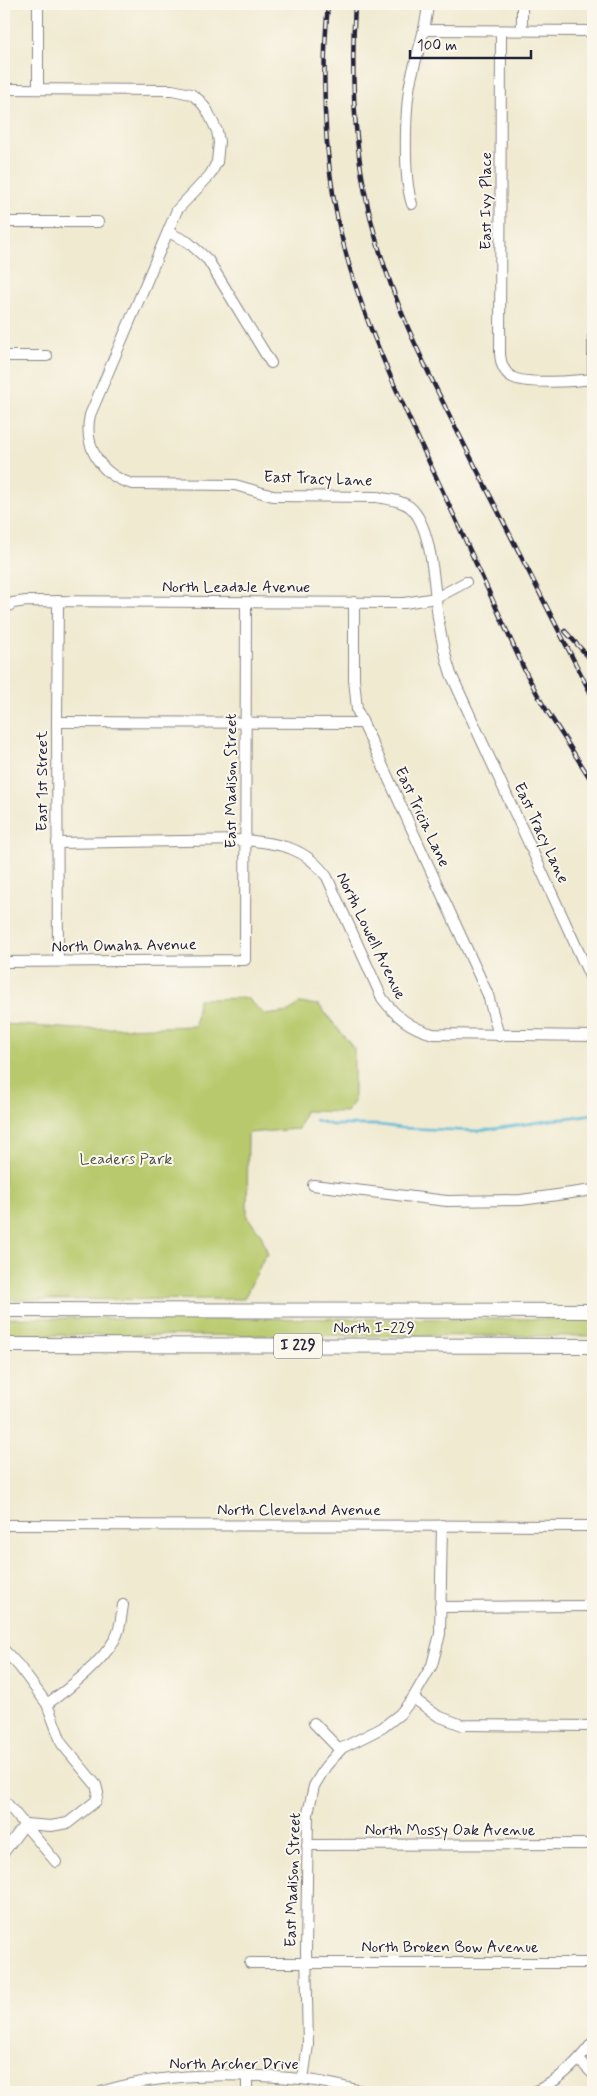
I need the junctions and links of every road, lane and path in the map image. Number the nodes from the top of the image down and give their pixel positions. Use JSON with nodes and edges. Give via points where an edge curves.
{"nodes":[{"id":1,"x":38,"y":4,"type":"edge"},
{"id":2,"x":428,"y":4,"type":"edge"},
{"id":3,"x":522,"y":4,"type":"edge"},
{"id":4,"x":425,"y":30,"type":"junction"},
{"id":5,"x":522,"y":30,"type":"junction"},
{"id":6,"x":501,"y":31,"type":"junction"},
{"id":7,"x":593,"y":31,"type":"edge"},
{"id":8,"x":4,"y":89,"type":"edge"},
{"id":9,"x":38,"y":89,"type":"junction"},
{"id":10,"x":412,"y":204,"type":"dead end"},
{"id":11,"x":4,"y":222,"type":"edge"},
{"id":12,"x":98,"y":222,"type":"dead end"},
{"id":13,"x":168,"y":232,"type":"junction"},
{"id":14,"x":593,"y":337,"type":"edge"},
{"id":15,"x":4,"y":356,"type":"edge"},
{"id":16,"x":47,"y":356,"type":"dead end"},
{"id":17,"x":270,"y":363,"type":"dead end"},
{"id":18,"x":593,"y":379,"type":"edge"},
{"id":19,"x":466,"y":582,"type":"dead end"},
{"id":20,"x":436,"y":598,"type":"junction"},
{"id":21,"x":58,"y":601,"type":"junction"},
{"id":22,"x":354,"y":602,"type":"junction"},
{"id":23,"x":246,"y":603,"type":"junction"},
{"id":24,"x":4,"y":609,"type":"edge"},
{"id":25,"x":57,"y":722,"type":"junction"},
{"id":26,"x":245,"y":723,"type":"junction"},
{"id":27,"x":362,"y":723,"type":"junction"},
{"id":28,"x":246,"y":840,"type":"junction"},
{"id":29,"x":57,"y":843,"type":"junction"},
{"id":30,"x":245,"y":960,"type":"joint"},
{"id":31,"x":58,"y":961,"type":"junction"},
{"id":32,"x":4,"y":962,"type":"edge"},
{"id":33,"x":593,"y":983,"type":"edge"},
{"id":34,"x":499,"y":1036,"type":"junction"},
{"id":35,"x":593,"y":1036,"type":"edge"},
{"id":36,"x":313,"y":1185,"type":"dead end"},
{"id":37,"x":593,"y":1190,"type":"edge"},
{"id":38,"x":4,"y":1310,"type":"edge"},
{"id":39,"x":593,"y":1311,"type":"edge"},
{"id":40,"x":4,"y":1345,"type":"edge"},
{"id":41,"x":593,"y":1346,"type":"edge"},
{"id":42,"x":4,"y":1525,"type":"edge"},
{"id":43,"x":442,"y":1525,"type":"junction"},
{"id":44,"x":593,"y":1526,"type":"edge"},
{"id":45,"x":123,"y":1605,"type":"dead end"},
{"id":46,"x":593,"y":1606,"type":"edge"},
{"id":47,"x":440,"y":1607,"type":"junction"},
{"id":48,"x":4,"y":1650,"type":"edge"},
{"id":49,"x":413,"y":1698,"type":"junction"},
{"id":50,"x":47,"y":1704,"type":"junction"},
{"id":51,"x":314,"y":1723,"type":"dead end"},
{"id":52,"x":593,"y":1726,"type":"edge"},
{"id":53,"x":340,"y":1750,"type":"junction"},
{"id":54,"x":4,"y":1800,"type":"edge"},
{"id":55,"x":25,"y":1824,"type":"junction"},
{"id":56,"x":593,"y":1844,"type":"edge"},
{"id":57,"x":307,"y":1845,"type":"junction"},
{"id":58,"x":4,"y":1852,"type":"edge"},
{"id":59,"x":56,"y":1862,"type":"dead end"},
{"id":60,"x":306,"y":1962,"type":"junction"},
{"id":61,"x":250,"y":1963,"type":"dead end"},
{"id":62,"x":593,"y":1963,"type":"edge"},
{"id":63,"x":593,"y":2042,"type":"edge"},
{"id":64,"x":579,"y":2060,"type":"junction"},
{"id":65,"x":593,"y":2074,"type":"edge"},
{"id":66,"x":247,"y":2076,"type":"junction"},
{"id":67,"x":302,"y":2079,"type":"junction"},
{"id":68,"x":100,"y":2092,"type":"edge"},
{"id":69,"x":247,"y":2092,"type":"edge"},
{"id":70,"x":368,"y":2092,"type":"edge"},
{"id":71,"x":532,"y":2092,"type":"edge"}],
"edges":[{"from":1,"to":9,"type":"street"},
{"from":2,"to":4,"type":"street"},
{"from":3,"to":5,"type":"street"},
{"from":4,"to":6,"type":"street"},
{"from":4,"to":10,"type":"street","via":[[408,96],[407,175]]},
{"from":5,"to":6,"type":"street"},
{"from":5,"to":7,"type":"street"},
{"from":6,"to":18,"type":"street","name":"East Ivy Place","via":[[500,354],[504,370],[512,378],[525,380],[581,382]]},
{"from":8,"to":9,"type":"street","name":"East Tracy Lane"},
{"from":9,"to":13,"type":"street","name":"East Tracy Lane","via":[[164,89],[191,94],[199,100],[214,122],[220,142],[214,170],[177,210]]},
{"from":11,"to":12,"type":"street"},
{"from":13,"to":17,"type":"street","via":[[188,242],[208,260]]},
{"from":13,"to":20,"type":"street","name":"East Tracy Lane","via":[[90,415],[89,440],[97,460],[105,470],[133,484],[235,485],[272,496],[395,500],[410,507],[423,528]]},
{"from":14,"to":18,"type":"street"},
{"from":15,"to":16,"type":"street"},
{"from":19,"to":20,"type":"street","name":"North Leadale Avenue"},
{"from":20,"to":22,"type":"street","name":"North Leadale Avenue","via":[[404,603]]},
{"from":20,"to":33,"type":"street","name":"East Tracy Lane","via":[[451,674]]},
{"from":21,"to":23,"type":"street","name":"North Leadale Avenue"},
{"from":21,"to":24,"type":"street","name":"North Leadale Avenue","via":[[18,601]]},
{"from":21,"to":25,"type":"street","name":"East 1st Street"},
{"from":22,"to":23,"type":"street","name":"North Leadale Avenue"},
{"from":22,"to":27,"type":"street","name":"East Tricia Lane","via":[[355,702]]},
{"from":23,"to":26,"type":"street","name":"East Madison Street"},
{"from":25,"to":26,"type":"street"},
{"from":25,"to":29,"type":"street","name":"East 1st Street"},
{"from":26,"to":27,"type":"street"},
{"from":26,"to":28,"type":"street","name":"East Madison Street"},
{"from":27,"to":34,"type":"street","name":"East Tricia Lane","via":[[488,994]]},
{"from":28,"to":29,"type":"street","name":"North Lowell Avenue"},
{"from":28,"to":30,"type":"street","name":"East Madison Street"},
{"from":28,"to":34,"type":"street","name":"North Lowell Avenue","via":[[289,847],[322,870],[382,998],[404,1022],[433,1034]]},
{"from":29,"to":31,"type":"street","name":"East 1st Street"},
{"from":30,"to":31,"type":"street","name":"North Omaha Avenue"},
{"from":31,"to":32,"type":"street","name":"North Omaha Avenue"},
{"from":34,"to":35,"type":"street","name":"North Lowell Avenue"},
{"from":36,"to":37,"type":"street","via":[[447,1201],[521,1200]]},
{"from":38,"to":39,"type":"highway","name":"North I-229","number":"I 229"},
{"from":40,"to":41,"type":"highway","name":"North I-229","number":"I 229"},
{"from":42,"to":43,"type":"street","name":"North Cleveland Avenue"},
{"from":43,"to":44,"type":"street","name":"North Cleveland Avenue"},
{"from":43,"to":47,"type":"street","name":"East Madison Street"},
{"from":45,"to":50,"type":"street","via":[[119,1630],[108,1649],[78,1680]]},
{"from":46,"to":47,"type":"street"},
{"from":47,"to":49,"type":"street","name":"East Madison Street","via":[[437,1648]]},
{"from":48,"to":50,"type":"street"},
{"from":49,"to":52,"type":"street","via":[[438,1716],[462,1725]]},
{"from":49,"to":53,"type":"street","name":"East Madison Street","via":[[382,1728]]},
{"from":50,"to":55,"type":"street","via":[[62,1744],[96,1785],[98,1793],[96,1801],[68,1823],[51,1826]]},
{"from":51,"to":53,"type":"street"},
{"from":53,"to":57,"type":"street","name":"East Madison Street","via":[[314,1786],[308,1813]]},
{"from":54,"to":55,"type":"street"},
{"from":55,"to":58,"type":"street"},
{"from":55,"to":59,"type":"street"},
{"from":56,"to":57,"type":"street","name":"North Mossy Oak Avenue"},
{"from":57,"to":60,"type":"street","name":"East Madison Street"},
{"from":60,"to":61,"type":"street","name":"North Broken Bow Avenue"},
{"from":60,"to":62,"type":"street","name":"North Broken Bow Avenue"},
{"from":60,"to":67,"type":"street","name":"East Madison Street","via":[[308,2045]]},
{"from":63,"to":64,"type":"street"},
{"from":64,"to":65,"type":"street"},
{"from":64,"to":71,"type":"street","via":[[561,2077]]},
{"from":66,"to":67,"type":"street","name":"North Archer Drive"},
{"from":66,"to":68,"type":"street","name":"North Archer Drive","via":[[168,2078]]},
{"from":66,"to":69,"type":"street"},
{"from":67,"to":70,"type":"street","name":"North Archer Drive"}]}
